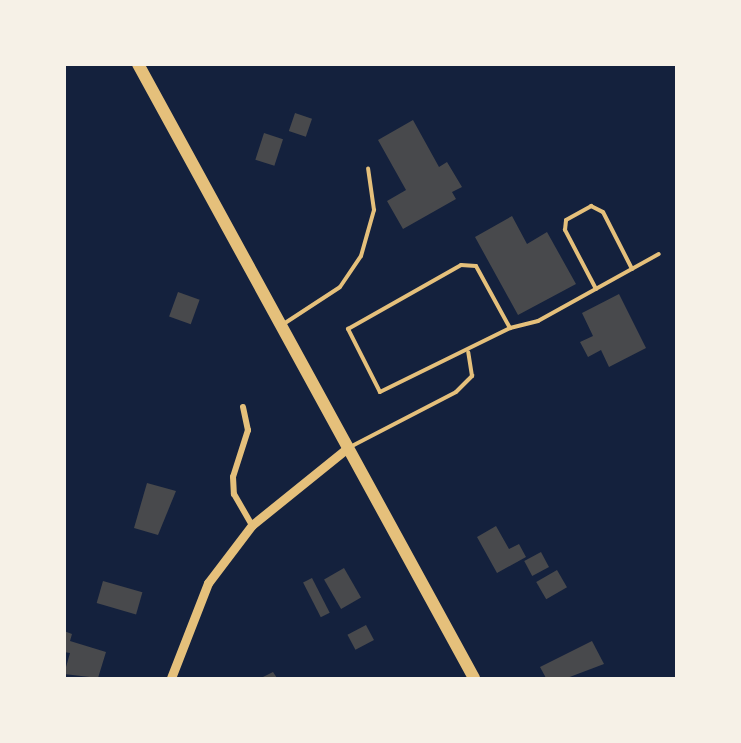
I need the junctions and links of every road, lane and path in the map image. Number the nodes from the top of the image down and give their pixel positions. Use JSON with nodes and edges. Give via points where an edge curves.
{"nodes":[{"id":1,"x":138,"y":64,"type":"edge"},
{"id":2,"x":368,"y":168,"type":"dead end"},
{"id":3,"x":659,"y":254,"type":"dead end"},
{"id":4,"x":632,"y":269,"type":"junction"},
{"id":5,"x":596,"y":289,"type":"junction"},
{"id":6,"x":279,"y":327,"type":"junction"},
{"id":7,"x":510,"y":328,"type":"junction"},
{"id":8,"x":468,"y":352,"type":"junction"},
{"id":9,"x":243,"y":406,"type":"dead end"},
{"id":10,"x":345,"y":450,"type":"junction"},
{"id":11,"x":252,"y":525,"type":"junction"},
{"id":12,"x":171,"y":678,"type":"edge"},
{"id":13,"x":474,"y":678,"type":"edge"}],
"edges":[{"from":1,"to":6,"type":"main road"},
{"from":2,"to":6,"type":"lane","via":[[374,210],[362,256],[340,287]]},
{"from":3,"to":4,"type":"lane"},
{"from":4,"to":5,"type":"lane"},
{"from":4,"to":5,"type":"lane","via":[[603,212],[591,206],[566,220],[565,230]]},
{"from":5,"to":7,"type":"lane","via":[[538,321]]},
{"from":6,"to":10,"type":"main road"},
{"from":7,"to":8,"type":"lane"},
{"from":7,"to":8,"type":"lane","via":[[476,266],[467,264],[348,330],[380,392]]},
{"from":8,"to":10,"type":"lane","via":[[472,376],[456,392]]},
{"from":9,"to":11,"type":"street","via":[[248,430],[233,477],[234,494]]},
{"from":10,"to":11,"type":"street"},
{"from":10,"to":13,"type":"main road"},
{"from":11,"to":12,"type":"street","via":[[208,583]]}]}
